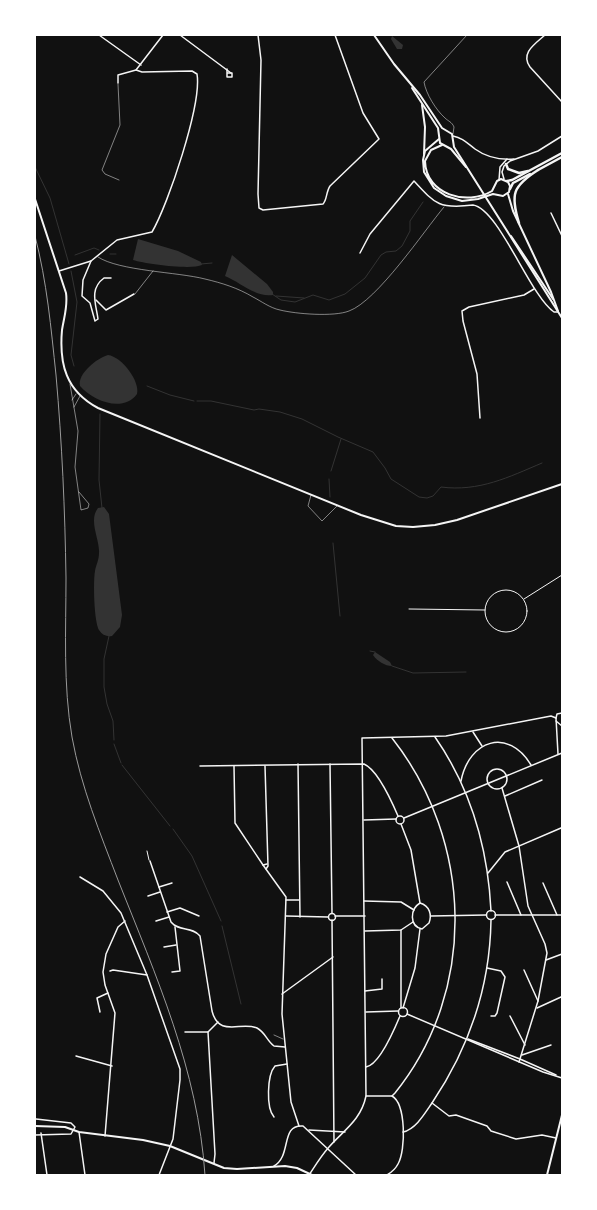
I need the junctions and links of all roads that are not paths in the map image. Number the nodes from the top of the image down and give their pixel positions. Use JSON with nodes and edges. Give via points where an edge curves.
{"nodes":[{"id":1,"x":99,"y":35,"type":"edge"},
{"id":2,"x":163,"y":35,"type":"edge"},
{"id":3,"x":180,"y":35,"type":"edge"},
{"id":4,"x":258,"y":35,"type":"edge"},
{"id":5,"x":335,"y":35,"type":"edge"},
{"id":6,"x":374,"y":35,"type":"edge"},
{"id":7,"x":467,"y":35,"type":"edge"},
{"id":8,"x":545,"y":35,"type":"edge"},
{"id":9,"x":141,"y":65,"type":"junction"},
{"id":10,"x":227,"y":69,"type":"junction"},
{"id":11,"x":136,"y":70,"type":"junction"},
{"id":12,"x":227,"y":73,"type":"junction"},
{"id":13,"x":231,"y":73,"type":"junction"},
{"id":14,"x":118,"y":83,"type":"joint"},
{"id":15,"x":412,"y":86,"type":"junction"},
{"id":16,"x":421,"y":102,"type":"junction"},
{"id":17,"x":562,"y":102,"type":"edge"},
{"id":18,"x":445,"y":131,"type":"junction"},
{"id":19,"x":453,"y":135,"type":"junction"},
{"id":20,"x":562,"y":136,"type":"edge"},
{"id":21,"x":439,"y":137,"type":"junction"},
{"id":22,"x":452,"y":144,"type":"junction"},
{"id":23,"x":442,"y":145,"type":"junction"},
{"id":24,"x":445,"y":146,"type":"junction"},
{"id":25,"x":562,"y":153,"type":"edge"},
{"id":26,"x":424,"y":155,"type":"junction"},
{"id":27,"x":562,"y":157,"type":"edge"},
{"id":28,"x":508,"y":159,"type":"junction"},
{"id":29,"x":516,"y":159,"type":"junction"},
{"id":30,"x":506,"y":164,"type":"junction"},
{"id":31,"x":534,"y":168,"type":"junction"},
{"id":32,"x":468,"y":169,"type":"junction"},
{"id":33,"x":538,"y":170,"type":"junction"},
{"id":34,"x":119,"y":180,"type":"dead end"},
{"id":35,"x":499,"y":180,"type":"junction"},
{"id":36,"x":506,"y":180,"type":"junction"},
{"id":37,"x":494,"y":186,"type":"junction"},
{"id":38,"x":510,"y":189,"type":"junction"},
{"id":39,"x":508,"y":194,"type":"junction"},
{"id":40,"x":498,"y":195,"type":"junction"},
{"id":41,"x":35,"y":199,"type":"edge"},
{"id":42,"x":444,"y":207,"type":"junction"},
{"id":43,"x":551,"y":213,"type":"dead end"},
{"id":44,"x":519,"y":223,"type":"junction"},
{"id":45,"x":510,"y":235,"type":"junction"},
{"id":46,"x":562,"y":236,"type":"edge"},
{"id":47,"x":506,"y":238,"type":"junction"},
{"id":48,"x":360,"y":253,"type":"dead end"},
{"id":49,"x":98,"y":257,"type":"junction"},
{"id":50,"x":91,"y":262,"type":"junction"},
{"id":51,"x":60,"y":271,"type":"junction"},
{"id":52,"x":154,"y":271,"type":"junction"},
{"id":53,"x":111,"y":278,"type":"dead end"},
{"id":54,"x":535,"y":288,"type":"junction"},
{"id":55,"x":134,"y":294,"type":"joint"},
{"id":56,"x":95,"y":299,"type":"junction"},
{"id":57,"x":556,"y":304,"type":"junction"},
{"id":58,"x":558,"y":312,"type":"junction"},
{"id":59,"x":562,"y":318,"type":"edge"},
{"id":60,"x":70,"y":383,"type":"junction"},
{"id":61,"x":77,"y":393,"type":"junction"},
{"id":62,"x":81,"y":396,"type":"junction"},
{"id":63,"x":72,"y":400,"type":"junction"},
{"id":64,"x":73,"y":409,"type":"junction"},
{"id":65,"x":480,"y":418,"type":"dead end"},
{"id":66,"x":562,"y":484,"type":"edge"},
{"id":67,"x":78,"y":492,"type":"junction"},
{"id":68,"x":311,"y":494,"type":"junction"},
{"id":69,"x":338,"y":506,"type":"junction"},
{"id":70,"x":562,"y":575,"type":"edge"},
{"id":71,"x":524,"y":599,"type":"junction"},
{"id":72,"x":409,"y":609,"type":"dead end"},
{"id":73,"x":485,"y":610,"type":"junction"},
{"id":74,"x":562,"y":713,"type":"edge"},
{"id":75,"x":556,"y":720,"type":"junction"},
{"id":76,"x":562,"y":726,"type":"edge"},
{"id":77,"x":473,"y":732,"type":"junction"},
{"id":78,"x":435,"y":737,"type":"junction"},
{"id":79,"x":392,"y":738,"type":"junction"},
{"id":80,"x":482,"y":746,"type":"junction"},
{"id":81,"x":562,"y":753,"type":"edge"},
{"id":82,"x":558,"y":754,"type":"junction"},
{"id":83,"x":298,"y":764,"type":"junction"},
{"id":84,"x":330,"y":764,"type":"junction"},
{"id":85,"x":363,"y":764,"type":"junction"},
{"id":86,"x":265,"y":765,"type":"junction"},
{"id":87,"x":531,"y":765,"type":"junction"},
{"id":88,"x":200,"y":766,"type":"dead end"},
{"id":89,"x":234,"y":766,"type":"junction"},
{"id":90,"x":507,"y":775,"type":"junction"},
{"id":91,"x":542,"y":780,"type":"dead end"},
{"id":92,"x":461,"y":782,"type":"junction"},
{"id":93,"x":488,"y":783,"type":"junction"},
{"id":94,"x":502,"y":788,"type":"junction"},
{"id":95,"x":466,"y":792,"type":"junction"},
{"id":96,"x":504,"y":796,"type":"junction"},
{"id":97,"x":433,"y":806,"type":"junction"},
{"id":98,"x":398,"y":816,"type":"junction"},
{"id":99,"x":404,"y":818,"type":"junction"},
{"id":100,"x":396,"y":819,"type":"junction"},
{"id":101,"x":363,"y":820,"type":"junction"},
{"id":102,"x":400,"y":824,"type":"junction"},
{"id":103,"x":561,"y":828,"type":"dead end"},
{"id":104,"x":519,"y":846,"type":"junction"},
{"id":105,"x":146,"y":851,"type":"dead end"},
{"id":106,"x":150,"y":861,"type":"joint"},
{"id":107,"x":266,"y":864,"type":"junction"},
{"id":108,"x":263,"y":865,"type":"junction"},
{"id":109,"x":266,"y":869,"type":"junction"},
{"id":110,"x":488,"y":873,"type":"junction"},
{"id":111,"x":80,"y":877,"type":"dead end"},
{"id":112,"x":507,"y":882,"type":"dead end"},
{"id":113,"x":172,"y":883,"type":"dead end"},
{"id":114,"x":543,"y":883,"type":"dead end"},
{"id":115,"x":159,"y":887,"type":"junction"},
{"id":116,"x":160,"y":892,"type":"junction"},
{"id":117,"x":148,"y":896,"type":"dead end"},
{"id":118,"x":286,"y":900,"type":"junction"},
{"id":119,"x":299,"y":900,"type":"junction"},
{"id":120,"x":364,"y":901,"type":"junction"},
{"id":121,"x":420,"y":904,"type":"junction"},
{"id":122,"x":414,"y":910,"type":"junction"},
{"id":123,"x":491,"y":911,"type":"junction"},
{"id":124,"x":167,"y":912,"type":"junction"},
{"id":125,"x":332,"y":913,"type":"junction"},
{"id":126,"x":486,"y":915,"type":"junction"},
{"id":127,"x":495,"y":915,"type":"junction"},
{"id":128,"x":521,"y":915,"type":"junction"},
{"id":129,"x":533,"y":915,"type":"junction"},
{"id":130,"x":557,"y":915,"type":"junction"},
{"id":131,"x":562,"y":915,"type":"edge"},
{"id":132,"x":198,"y":916,"type":"dead end"},
{"id":133,"x":286,"y":916,"type":"junction"},
{"id":134,"x":335,"y":916,"type":"junction"},
{"id":135,"x":365,"y":916,"type":"junction"},
{"id":136,"x":431,"y":916,"type":"junction"},
{"id":137,"x":456,"y":916,"type":"junction"},
{"id":138,"x":169,"y":917,"type":"junction"},
{"id":139,"x":300,"y":917,"type":"junction"},
{"id":140,"x":328,"y":917,"type":"junction"},
{"id":141,"x":332,"y":920,"type":"junction"},
{"id":142,"x":491,"y":920,"type":"junction"},
{"id":143,"x":124,"y":921,"type":"junction"},
{"id":144,"x":156,"y":921,"type":"dead end"},
{"id":145,"x":413,"y":922,"type":"junction"},
{"id":146,"x":175,"y":926,"type":"junction"},
{"id":147,"x":420,"y":929,"type":"junction"},
{"id":148,"x":401,"y":930,"type":"junction"},
{"id":149,"x":365,"y":932,"type":"junction"},
{"id":150,"x":176,"y":944,"type":"junction"},
{"id":151,"x":164,"y":947,"type":"dead end"},
{"id":152,"x":562,"y":954,"type":"edge"},
{"id":153,"x":333,"y":957,"type":"junction"},
{"id":154,"x":546,"y":960,"type":"junction"},
{"id":155,"x":487,"y":968,"type":"junction"},
{"id":156,"x":524,"y":970,"type":"dead end"},
{"id":157,"x":110,"y":971,"type":"dead end"},
{"id":158,"x":172,"y":972,"type":"dead end"},
{"id":159,"x":146,"y":976,"type":"junction"},
{"id":160,"x":382,"y":978,"type":"dead end"},
{"id":161,"x":365,"y":991,"type":"junction"},
{"id":162,"x":108,"y":993,"type":"junction"},
{"id":163,"x":282,"y":994,"type":"junction"},
{"id":164,"x":561,"y":997,"type":"edge"},
{"id":165,"x":538,"y":1001,"type":"junction"},
{"id":166,"x":402,"y":1008,"type":"junction"},
{"id":167,"x":536,"y":1008,"type":"junction"},
{"id":168,"x":100,"y":1012,"type":"dead end"},
{"id":169,"x":366,"y":1012,"type":"junction"},
{"id":170,"x":398,"y":1012,"type":"junction"},
{"id":171,"x":407,"y":1014,"type":"junction"},
{"id":172,"x":400,"y":1016,"type":"junction"},
{"id":173,"x":491,"y":1016,"type":"dead end"},
{"id":174,"x":510,"y":1016,"type":"dead end"},
{"id":175,"x":218,"y":1022,"type":"junction"},
{"id":176,"x":435,"y":1025,"type":"junction"},
{"id":177,"x":185,"y":1032,"type":"dead end"},
{"id":178,"x":208,"y":1032,"type":"junction"},
{"id":179,"x":274,"y":1035,"type":"dead end"},
{"id":180,"x":284,"y":1039,"type":"junction"},
{"id":181,"x":468,"y":1039,"type":"junction"},
{"id":182,"x":551,"y":1045,"type":"dead end"},
{"id":183,"x":487,"y":1046,"type":"junction"},
{"id":184,"x":525,"y":1046,"type":"junction"},
{"id":185,"x":285,"y":1047,"type":"junction"},
{"id":186,"x":486,"y":1048,"type":"junction"},
{"id":187,"x":507,"y":1054,"type":"junction"},
{"id":188,"x":522,"y":1055,"type":"junction"},
{"id":189,"x":76,"y":1056,"type":"dead end"},
{"id":190,"x":506,"y":1056,"type":"junction"},
{"id":191,"x":520,"y":1059,"type":"junction"},
{"id":192,"x":519,"y":1062,"type":"junction"},
{"id":193,"x":527,"y":1062,"type":"junction"},
{"id":194,"x":287,"y":1064,"type":"junction"},
{"id":195,"x":526,"y":1065,"type":"junction"},
{"id":196,"x":112,"y":1066,"type":"junction"},
{"id":197,"x":366,"y":1067,"type":"junction"},
{"id":198,"x":556,"y":1076,"type":"junction"},
{"id":199,"x":562,"y":1078,"type":"edge"},
{"id":200,"x":366,"y":1096,"type":"junction"},
{"id":201,"x":391,"y":1096,"type":"junction"},
{"id":202,"x":562,"y":1100,"type":"edge"},
{"id":203,"x":562,"y":1102,"type":"edge"},
{"id":204,"x":432,"y":1104,"type":"junction"},
{"id":205,"x":562,"y":1115,"type":"edge"},
{"id":206,"x":274,"y":1116,"type":"dead end"},
{"id":207,"x":36,"y":1120,"type":"dead end"},
{"id":208,"x":35,"y":1126,"type":"edge"},
{"id":209,"x":299,"y":1126,"type":"junction"},
{"id":210,"x":308,"y":1130,"type":"junction"},
{"id":211,"x":73,"y":1131,"type":"junction"},
{"id":212,"x":334,"y":1131,"type":"junction"},
{"id":213,"x":79,"y":1132,"type":"junction"},
{"id":214,"x":345,"y":1132,"type":"junction"},
{"id":215,"x":403,"y":1132,"type":"junction"},
{"id":216,"x":41,"y":1134,"type":"junction"},
{"id":217,"x":35,"y":1135,"type":"edge"},
{"id":218,"x":105,"y":1136,"type":"junction"},
{"id":219,"x":556,"y":1138,"type":"junction"},
{"id":220,"x":334,"y":1142,"type":"junction"},
{"id":221,"x":170,"y":1146,"type":"junction"},
{"id":222,"x":328,"y":1148,"type":"junction"},
{"id":223,"x":213,"y":1164,"type":"junction"},
{"id":224,"x":274,"y":1166,"type":"junction"},
{"id":225,"x":47,"y":1175,"type":"edge"},
{"id":226,"x":85,"y":1175,"type":"edge"},
{"id":227,"x":159,"y":1175,"type":"edge"},
{"id":228,"x":309,"y":1175,"type":"edge"},
{"id":229,"x":312,"y":1175,"type":"edge"},
{"id":230,"x":356,"y":1175,"type":"edge"},
{"id":231,"x":387,"y":1175,"type":"edge"},
{"id":232,"x":547,"y":1175,"type":"edge"}],
"edges":[{"from":1,"to":9,"type":"street"},
{"from":2,"to":9,"type":"street"},
{"from":3,"to":10,"type":"street"},
{"from":4,"to":5,"type":"street","via":[[261,60],[258,194],[259,208],[264,210],[323,204],[330,186],[379,139],[363,113]]},
{"from":6,"to":15,"type":"main road"},
{"from":7,"to":19,"type":"lane","via":[[424,82],[428,95],[454,127]]},
{"from":8,"to":17,"type":"street","via":[[528,52],[527,61]]},
{"from":9,"to":11,"type":"street"},
{"from":10,"to":12,"type":"street"},
{"from":10,"to":13,"type":"street"},
{"from":11,"to":14,"type":"street","via":[[119,74]]},
{"from":11,"to":49,"type":"street","via":[[196,72],[196,104],[173,182],[153,230],[118,240]]},
{"from":12,"to":13,"type":"street"},
{"from":12,"to":13,"type":"street","via":[[227,77],[230,78],[233,76]]},
{"from":14,"to":34,"type":"lane","via":[[120,125],[102,170]]},
{"from":15,"to":16,"type":"main road"},
{"from":15,"to":18,"type":"main road"},
{"from":16,"to":21,"type":"main road","via":[[438,128]]},
{"from":16,"to":26,"type":"main road","via":[[425,127]]},
{"from":18,"to":19,"type":"main road"},
{"from":18,"to":21,"type":"main road"},
{"from":19,"to":22,"type":"main road"},
{"from":19,"to":28,"type":"street","via":[[487,156]]},
{"from":20,"to":29,"type":"street","via":[[538,151]]},
{"from":21,"to":23,"type":"main road"},
{"from":21,"to":26,"type":"main road"},
{"from":22,"to":24,"type":"main road"},
{"from":22,"to":32,"type":"main road"},
{"from":23,"to":24,"type":"main road"},
{"from":23,"to":37,"type":"main road","via":[[431,150],[425,162],[428,173],[439,189],[452,196],[465,198],[487,194]]},
{"from":24,"to":32,"type":"main road","via":[[453,151]]},
{"from":25,"to":31,"type":"highway"},
{"from":26,"to":40,"type":"main road","via":[[422,164],[426,176],[434,188],[446,196],[467,201]]},
{"from":27,"to":33,"type":"highway"},
{"from":28,"to":29,"type":"street"},
{"from":28,"to":35,"type":"street","via":[[500,167]]},
{"from":29,"to":30,"type":"street"},
{"from":30,"to":31,"type":"highway","via":[[508,169],[516,173]]},
{"from":30,"to":36,"type":"street","via":[[502,172]]},
{"from":31,"to":36,"type":"highway","via":[[512,180]]},
{"from":32,"to":45,"type":"main road"},
{"from":33,"to":38,"type":"highway","via":[[513,183]]},
{"from":33,"to":44,"type":"highway","via":[[520,183],[514,194]]},
{"from":35,"to":36,"type":"main road"},
{"from":35,"to":37,"type":"main road"},
{"from":36,"to":38,"type":"main road"},
{"from":37,"to":40,"type":"main road"},
{"from":38,"to":39,"type":"main road"},
{"from":39,"to":40,"type":"main road"},
{"from":39,"to":44,"type":"main road","via":[[508,200]]},
{"from":41,"to":51,"type":"main road"},
{"from":42,"to":47,"type":"street","via":[[477,206]]},
{"from":42,"to":48,"type":"street","via":[[414,181],[370,234]]},
{"from":42,"to":52,"type":"lane","via":[[372,295],[358,306],[344,312],[278,310],[221,283]]},
{"from":43,"to":46,"type":"street"},
{"from":44,"to":57,"type":"main road"},
{"from":45,"to":47,"type":"street"},
{"from":45,"to":57,"type":"main road"},
{"from":45,"to":58,"type":"main road"},
{"from":47,"to":54,"type":"street"},
{"from":49,"to":50,"type":"street"},
{"from":49,"to":52,"type":"lane"},
{"from":50,"to":51,"type":"street"},
{"from":50,"to":56,"type":"street","via":[[83,280],[82,296],[90,303],[95,321],[98,319]]},
{"from":51,"to":60,"type":"main road","via":[[67,297],[62,344]]},
{"from":52,"to":55,"type":"lane"},
{"from":53,"to":56,"type":"street","via":[[104,278],[98,284],[94,290]]},
{"from":54,"to":58,"type":"street","via":[[548,308]]},
{"from":54,"to":65,"type":"street","via":[[524,295],[469,307],[462,311],[476,374]]},
{"from":55,"to":56,"type":"street","via":[[106,310]]},
{"from":57,"to":58,"type":"main road"},
{"from":58,"to":59,"type":"main road"},
{"from":60,"to":61,"type":"main road"},
{"from":60,"to":63,"type":"lane"},
{"from":61,"to":62,"type":"main road"},
{"from":61,"to":63,"type":"lane"},
{"from":62,"to":64,"type":"lane"},
{"from":62,"to":68,"type":"main road","via":[[104,411]]},
{"from":63,"to":64,"type":"lane"},
{"from":64,"to":67,"type":"lane","via":[[78,431],[75,467]]},
{"from":66,"to":69,"type":"main road","via":[[457,520],[427,527],[405,527],[384,523]]},
{"from":67,"to":67,"type":"lane","via":[[81,510],[85,510],[89,504]]},
{"from":68,"to":69,"type":"main road"},
{"from":68,"to":69,"type":"lane","via":[[308,506],[322,521]]},
{"from":70,"to":71,"type":"street"},
{"from":71,"to":73,"type":"street","via":[[512,591],[498,591],[490,598]]},
{"from":71,"to":73,"type":"street","via":[[526,617],[521,625],[512,631],[501,631],[493,627]]},
{"from":72,"to":73,"type":"street"},
{"from":74,"to":75,"type":"street","via":[[558,714]]},
{"from":75,"to":76,"type":"street"},
{"from":75,"to":77,"type":"street","via":[[551,716]]},
{"from":75,"to":82,"type":"street"},
{"from":77,"to":78,"type":"street"},
{"from":77,"to":80,"type":"street"},
{"from":78,"to":79,"type":"street"},
{"from":78,"to":92,"type":"street"},
{"from":79,"to":85,"type":"street","via":[[362,738]]},
{"from":79,"to":97,"type":"street","via":[[408,759]]},
{"from":80,"to":87,"type":"street","via":[[493,743],[510,745],[522,753]]},
{"from":80,"to":92,"type":"street","via":[[467,760]]},
{"from":81,"to":82,"type":"street"},
{"from":82,"to":87,"type":"street"},
{"from":83,"to":84,"type":"street"},
{"from":83,"to":86,"type":"street"},
{"from":83,"to":119,"type":"street"},
{"from":84,"to":85,"type":"street"},
{"from":84,"to":125,"type":"street"},
{"from":85,"to":98,"type":"street","via":[[379,779]]},
{"from":85,"to":101,"type":"street"},
{"from":86,"to":89,"type":"street"},
{"from":86,"to":107,"type":"street"},
{"from":87,"to":90,"type":"street"},
{"from":88,"to":89,"type":"street"},
{"from":89,"to":108,"type":"street","via":[[235,823]]},
{"from":90,"to":93,"type":"street"},
{"from":90,"to":93,"type":"street","via":[[500,769],[493,770],[488,774]]},
{"from":90,"to":94,"type":"street","via":[[506,784]]},
{"from":91,"to":96,"type":"street"},
{"from":92,"to":95,"type":"street"},
{"from":93,"to":94,"type":"street","via":[[494,789]]},
{"from":93,"to":95,"type":"street"},
{"from":94,"to":96,"type":"street"},
{"from":95,"to":97,"type":"street"},
{"from":95,"to":110,"type":"street","via":[[478,826]]},
{"from":96,"to":104,"type":"street"},
{"from":97,"to":99,"type":"street"},
{"from":97,"to":137,"type":"street","via":[[450,862]]},
{"from":98,"to":99,"type":"street"},
{"from":98,"to":100,"type":"street"},
{"from":99,"to":102,"type":"street","via":[[404,822]]},
{"from":100,"to":101,"type":"street"},
{"from":100,"to":102,"type":"street"},
{"from":101,"to":120,"type":"street"},
{"from":102,"to":121,"type":"street","via":[[411,850]]},
{"from":103,"to":104,"type":"street"},
{"from":104,"to":110,"type":"street","via":[[501,855]]},
{"from":104,"to":129,"type":"street","via":[[526,897]]},
{"from":105,"to":106,"type":"street"},
{"from":106,"to":115,"type":"street"},
{"from":107,"to":108,"type":"street"},
{"from":107,"to":109,"type":"street"},
{"from":108,"to":109,"type":"street"},
{"from":109,"to":118,"type":"street"},
{"from":110,"to":123,"type":"street"},
{"from":111,"to":143,"type":"street","via":[[106,894],[119,909]]},
{"from":112,"to":128,"type":"street"},
{"from":113,"to":115,"type":"street"},
{"from":114,"to":130,"type":"street"},
{"from":115,"to":116,"type":"street"},
{"from":116,"to":117,"type":"street"},
{"from":116,"to":124,"type":"street"},
{"from":118,"to":119,"type":"street"},
{"from":118,"to":133,"type":"street"},
{"from":119,"to":139,"type":"street"},
{"from":120,"to":122,"type":"street","via":[[401,902]]},
{"from":120,"to":135,"type":"street"},
{"from":121,"to":122,"type":"street"},
{"from":121,"to":136,"type":"street","via":[[426,906]]},
{"from":122,"to":145,"type":"street"},
{"from":123,"to":126,"type":"street"},
{"from":123,"to":127,"type":"street"},
{"from":124,"to":132,"type":"street","via":[[180,908]]},
{"from":124,"to":138,"type":"street"},
{"from":125,"to":134,"type":"street"},
{"from":125,"to":140,"type":"street"},
{"from":126,"to":137,"type":"street"},
{"from":126,"to":142,"type":"street"},
{"from":127,"to":128,"type":"street"},
{"from":127,"to":142,"type":"street"},
{"from":128,"to":129,"type":"street"},
{"from":129,"to":130,"type":"street"},
{"from":129,"to":154,"type":"street","via":[[545,944]]},
{"from":130,"to":131,"type":"street"},
{"from":133,"to":139,"type":"street"},
{"from":133,"to":163,"type":"street"},
{"from":134,"to":135,"type":"street"},
{"from":134,"to":141,"type":"street"},
{"from":135,"to":149,"type":"street"},
{"from":136,"to":137,"type":"street"},
{"from":136,"to":147,"type":"street","via":[[427,926]]},
{"from":137,"to":176,"type":"street","via":[[451,969]]},
{"from":138,"to":144,"type":"street"},
{"from":138,"to":146,"type":"street"},
{"from":139,"to":140,"type":"street"},
{"from":140,"to":141,"type":"street"},
{"from":141,"to":153,"type":"street"},
{"from":142,"to":155,"type":"street"},
{"from":143,"to":159,"type":"street"},
{"from":143,"to":162,"type":"street","via":[[118,927],[103,965]]},
{"from":145,"to":147,"type":"street"},
{"from":145,"to":148,"type":"street"},
{"from":146,"to":150,"type":"street"},
{"from":146,"to":175,"type":"street","via":[[193,930],[200,936],[212,1011]]},
{"from":147,"to":166,"type":"street","via":[[415,968]]},
{"from":148,"to":149,"type":"street"},
{"from":148,"to":166,"type":"street"},
{"from":149,"to":161,"type":"street"},
{"from":150,"to":151,"type":"street"},
{"from":150,"to":158,"type":"street","via":[[180,971]]},
{"from":152,"to":154,"type":"street"},
{"from":153,"to":163,"type":"street"},
{"from":153,"to":212,"type":"street"},
{"from":154,"to":165,"type":"street"},
{"from":155,"to":173,"type":"street","via":[[501,971],[505,977],[497,1013]]},
{"from":155,"to":181,"type":"street"},
{"from":156,"to":165,"type":"street"},
{"from":157,"to":159,"type":"street"},
{"from":159,"to":221,"type":"street","via":[[180,1073],[173,1139]]},
{"from":160,"to":161,"type":"street","via":[[382,989]]},
{"from":161,"to":169,"type":"street"},
{"from":162,"to":168,"type":"street","via":[[98,998]]},
{"from":162,"to":196,"type":"street","via":[[115,1013]]},
{"from":163,"to":180,"type":"street"},
{"from":164,"to":167,"type":"street"},
{"from":165,"to":167,"type":"street"},
{"from":166,"to":170,"type":"street"},
{"from":166,"to":171,"type":"street"},
{"from":167,"to":184,"type":"street"},
{"from":169,"to":170,"type":"street"},
{"from":169,"to":197,"type":"street"},
{"from":170,"to":172,"type":"street"},
{"from":171,"to":172,"type":"street"},
{"from":171,"to":176,"type":"street"},
{"from":172,"to":197,"type":"street","via":[[383,1050],[372,1065]]},
{"from":174,"to":184,"type":"street"},
{"from":175,"to":178,"type":"street"},
{"from":175,"to":185,"type":"street","via":[[228,1027],[255,1027],[271,1044]]},
{"from":176,"to":181,"type":"street"},
{"from":176,"to":201,"type":"street","via":[[417,1062]]},
{"from":177,"to":178,"type":"street"},
{"from":178,"to":223,"type":"street","via":[[215,1154]]},
{"from":179,"to":180,"type":"lane"},
{"from":180,"to":185,"type":"street"},
{"from":181,"to":183,"type":"street"},
{"from":181,"to":186,"type":"street"},
{"from":181,"to":204,"type":"street"},
{"from":182,"to":188,"type":"street"},
{"from":183,"to":186,"type":"street"},
{"from":183,"to":187,"type":"street"},
{"from":184,"to":188,"type":"street"},
{"from":185,"to":194,"type":"street"},
{"from":186,"to":190,"type":"street"},
{"from":187,"to":190,"type":"street"},
{"from":187,"to":191,"type":"street"},
{"from":188,"to":191,"type":"street"},
{"from":189,"to":196,"type":"street"},
{"from":190,"to":192,"type":"street"},
{"from":191,"to":192,"type":"street"},
{"from":191,"to":193,"type":"street"},
{"from":192,"to":195,"type":"street"},
{"from":193,"to":195,"type":"street"},
{"from":193,"to":198,"type":"street"},
{"from":194,"to":206,"type":"street","via":[[275,1066],[270,1075],[269,1106]]},
{"from":194,"to":209,"type":"street","via":[[291,1102]]},
{"from":195,"to":198,"type":"street"},
{"from":196,"to":218,"type":"street"},
{"from":197,"to":200,"type":"street"},
{"from":198,"to":199,"type":"street"},
{"from":200,"to":201,"type":"street"},
{"from":200,"to":214,"type":"street","via":[[361,1112]]},
{"from":201,"to":215,"type":"street","via":[[395,1097],[400,1109]]},
{"from":202,"to":203,"type":"lane"},
{"from":204,"to":215,"type":"street","via":[[414,1126]]},
{"from":204,"to":219,"type":"street","via":[[449,1116],[456,1115],[475,1121],[516,1139],[542,1135]]},
{"from":205,"to":219,"type":"main road"},
{"from":207,"to":211,"type":"street","via":[[72,1123]]},
{"from":208,"to":211,"type":"main road","via":[[64,1127]]},
{"from":209,"to":210,"type":"street"},
{"from":209,"to":224,"type":"street","via":[[288,1134],[283,1157]]},
{"from":210,"to":212,"type":"street"},
{"from":210,"to":222,"type":"street"},
{"from":211,"to":213,"type":"main road"},
{"from":211,"to":216,"type":"street","via":[[71,1134]]},
{"from":212,"to":214,"type":"street"},
{"from":212,"to":220,"type":"street"},
{"from":213,"to":218,"type":"main road"},
{"from":213,"to":226,"type":"street"},
{"from":214,"to":220,"type":"street"},
{"from":215,"to":231,"type":"street","via":[[400,1159]]},
{"from":216,"to":217,"type":"street"},
{"from":216,"to":225,"type":"street"},
{"from":218,"to":221,"type":"main road"},
{"from":219,"to":232,"type":"main road"},
{"from":220,"to":222,"type":"street"},
{"from":221,"to":223,"type":"main road"},
{"from":221,"to":227,"type":"street"},
{"from":222,"to":228,"type":"street"},
{"from":222,"to":230,"type":"street"},
{"from":223,"to":224,"type":"main road","via":[[236,1169]]},
{"from":224,"to":229,"type":"main road","via":[[292,1167]]}]}
